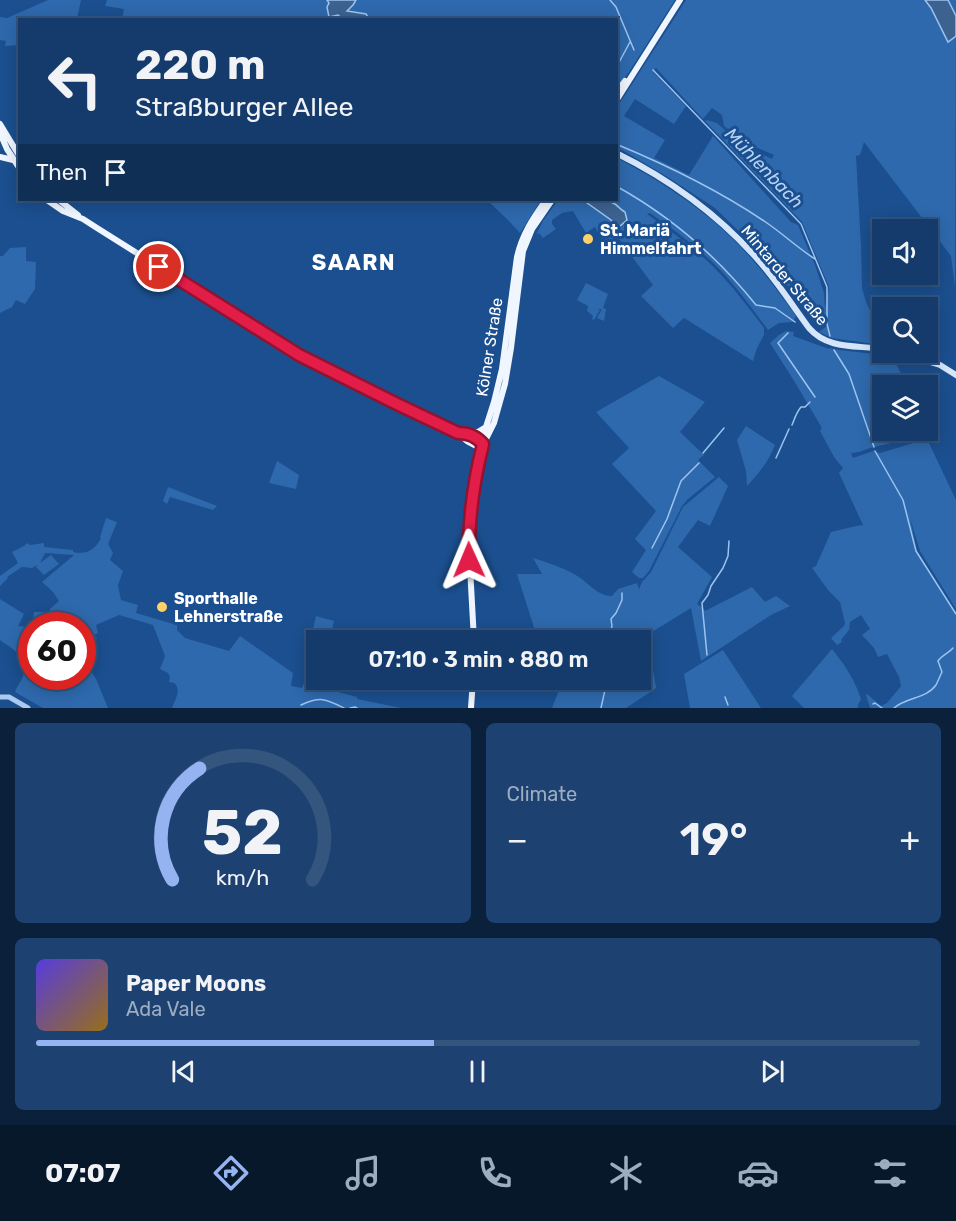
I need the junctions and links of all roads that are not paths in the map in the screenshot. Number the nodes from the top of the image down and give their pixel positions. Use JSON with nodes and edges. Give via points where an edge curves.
{"nodes":[{"id":1,"x":680,"y":0,"type":"edge"},
{"id":2,"x":637,"y":67,"type":"junction"},
{"id":3,"x":618,"y":91,"type":"edge"},
{"id":4,"x":618,"y":98,"type":"edge"},
{"id":5,"x":0,"y":124,"type":"edge"},
{"id":6,"x":4,"y":140,"type":"edge"},
{"id":7,"x":618,"y":154,"type":"edge"},
{"id":8,"x":0,"y":157,"type":"edge"},
{"id":9,"x":16,"y":158,"type":"edge"},
{"id":10,"x":48,"y":201,"type":"edge"},
{"id":11,"x":60,"y":201,"type":"edge"},
{"id":12,"x":545,"y":201,"type":"edge"},
{"id":13,"x":551,"y":201,"type":"edge"},
{"id":14,"x":83,"y":219,"type":"junction"},
{"id":15,"x":515,"y":289,"type":"junction"},
{"id":16,"x":872,"y":348,"type":"edge"},
{"id":17,"x":933,"y":363,"type":"edge"},
{"id":18,"x":956,"y":375,"type":"edge"},
{"id":19,"x":486,"y":427,"type":"junction"},
{"id":20,"x":462,"y":433,"type":"junction"},
{"id":21,"x":483,"y":447,"type":"junction"},
{"id":22,"x":473,"y":630,"type":"edge"},
{"id":23,"x":472,"y":690,"type":"edge"},
{"id":24,"x":0,"y":697,"type":"edge"},
{"id":25,"x":28,"y":708,"type":"edge"},
{"id":26,"x":471,"y":708,"type":"edge"}],
"edges":[{"from":1,"to":2,"type":"main road"},
{"from":2,"to":3,"type":"main road"},
{"from":2,"to":4,"type":"main road"},
{"from":5,"to":6,"type":"main road"},
{"from":6,"to":9,"type":"main road"},
{"from":7,"to":16,"type":"main road","name":"Mintarder Straße","via":[[666,180],[733,233],[818,336],[832,343]]},
{"from":8,"to":9,"type":"main road"},
{"from":10,"to":14,"type":"main road"},
{"from":11,"to":14,"type":"main road"},
{"from":12,"to":15,"type":"main road","via":[[520,244]]},
{"from":13,"to":15,"type":"main road","via":[[525,245]]},
{"from":14,"to":20,"type":"main road","via":[[299,355]]},
{"from":15,"to":19,"type":"main road","name":"Kölner Straße","via":[[502,369]]},
{"from":15,"to":21,"type":"main road","name":"Kölner Straße","via":[[512,348],[505,384]]},
{"from":17,"to":18,"type":"main road"},
{"from":19,"to":20,"type":"main road"},
{"from":19,"to":21,"type":"main road","name":"Kölner Straße"},
{"from":20,"to":21,"type":"main road","via":[[480,440]]},
{"from":21,"to":22,"type":"main road","name":"Kölner Straße","via":[[468,531]]},
{"from":23,"to":26,"type":"main road"},
{"from":24,"to":25,"type":"street","via":[[6,696]]}]}
